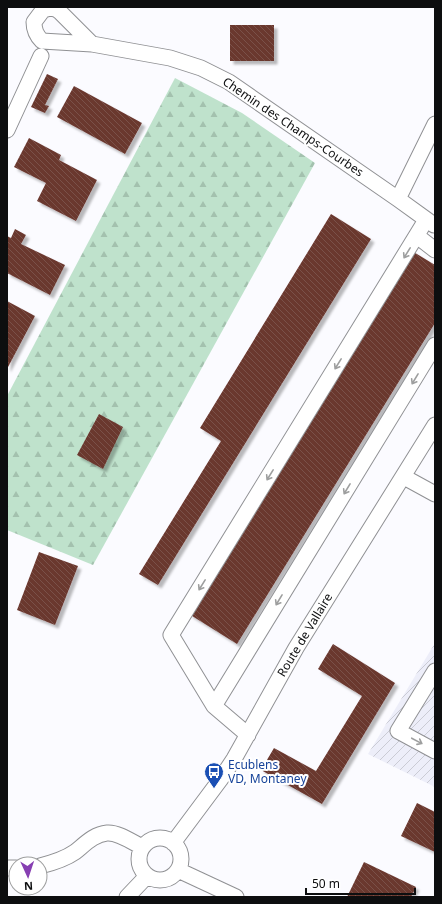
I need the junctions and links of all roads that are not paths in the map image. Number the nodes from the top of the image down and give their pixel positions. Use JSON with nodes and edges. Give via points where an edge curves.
{"nodes":[{"id":1,"x":92,"y":44,"type":"dead end"},
{"id":2,"x":42,"y":56,"type":"dead end"},
{"id":3,"x":435,"y":124,"type":"edge"},
{"id":4,"x":7,"y":130,"type":"edge"},
{"id":5,"x":398,"y":198,"type":"junction"},
{"id":6,"x":431,"y":223,"type":"edge"},
{"id":7,"x":417,"y":236,"type":"junction"},
{"id":8,"x":435,"y":250,"type":"edge"},
{"id":9,"x":435,"y":345,"type":"edge"},
{"id":10,"x":435,"y":425,"type":"edge"},
{"id":11,"x":404,"y":476,"type":"junction"},
{"id":12,"x":435,"y":494,"type":"edge"},
{"id":13,"x":435,"y":671,"type":"edge"},
{"id":14,"x":214,"y":706,"type":"junction"},
{"id":15,"x":248,"y":735,"type":"junction"},
{"id":16,"x":435,"y":751,"type":"edge"},
{"id":17,"x":174,"y":844,"type":"junction"},
{"id":18,"x":142,"y":847,"type":"junction"},
{"id":19,"x":48,"y":865,"type":"edge"},
{"id":20,"x":178,"y":870,"type":"junction"},
{"id":21,"x":147,"y":876,"type":"junction"},
{"id":22,"x":127,"y":897,"type":"edge"},
{"id":23,"x":236,"y":897,"type":"edge"}],
"edges":[{"from":1,"to":5,"type":"street","name":"Chemin des Champs-Courbes","via":[[170,58],[208,71],[229,82]]},
{"from":2,"to":4,"type":"street"},
{"from":3,"to":5,"type":"street"},
{"from":5,"to":6,"type":"street","name":"Chemin des Champs-Courbes"},
{"from":6,"to":7,"type":"street"},
{"from":7,"to":8,"type":"street"},
{"from":7,"to":14,"type":"street","one_way":true,"via":[[171,635]]},
{"from":9,"to":14,"type":"street","one_way":true},
{"from":10,"to":11,"type":"street","name":"Route de Vallaire"},
{"from":11,"to":12,"type":"street"},
{"from":11,"to":15,"type":"street","name":"Route de Vallaire","via":[[296,648]]},
{"from":13,"to":16,"type":"street","one_way":true,"via":[[398,731]]},
{"from":14,"to":15,"type":"street"},
{"from":15,"to":17,"type":"street","name":"Route de Vallaire","via":[[220,780]]},
{"from":17,"to":18,"type":"street","via":[[159,838]]},
{"from":17,"to":20,"type":"street","via":[[181,859]]},
{"from":18,"to":19,"type":"street","via":[[120,836],[107,833],[96,836],[68,856]]},
{"from":18,"to":21,"type":"street","via":[[139,863]]},
{"from":20,"to":21,"type":"street","via":[[162,880]]},
{"from":20,"to":23,"type":"street"},
{"from":21,"to":22,"type":"street"}]}
